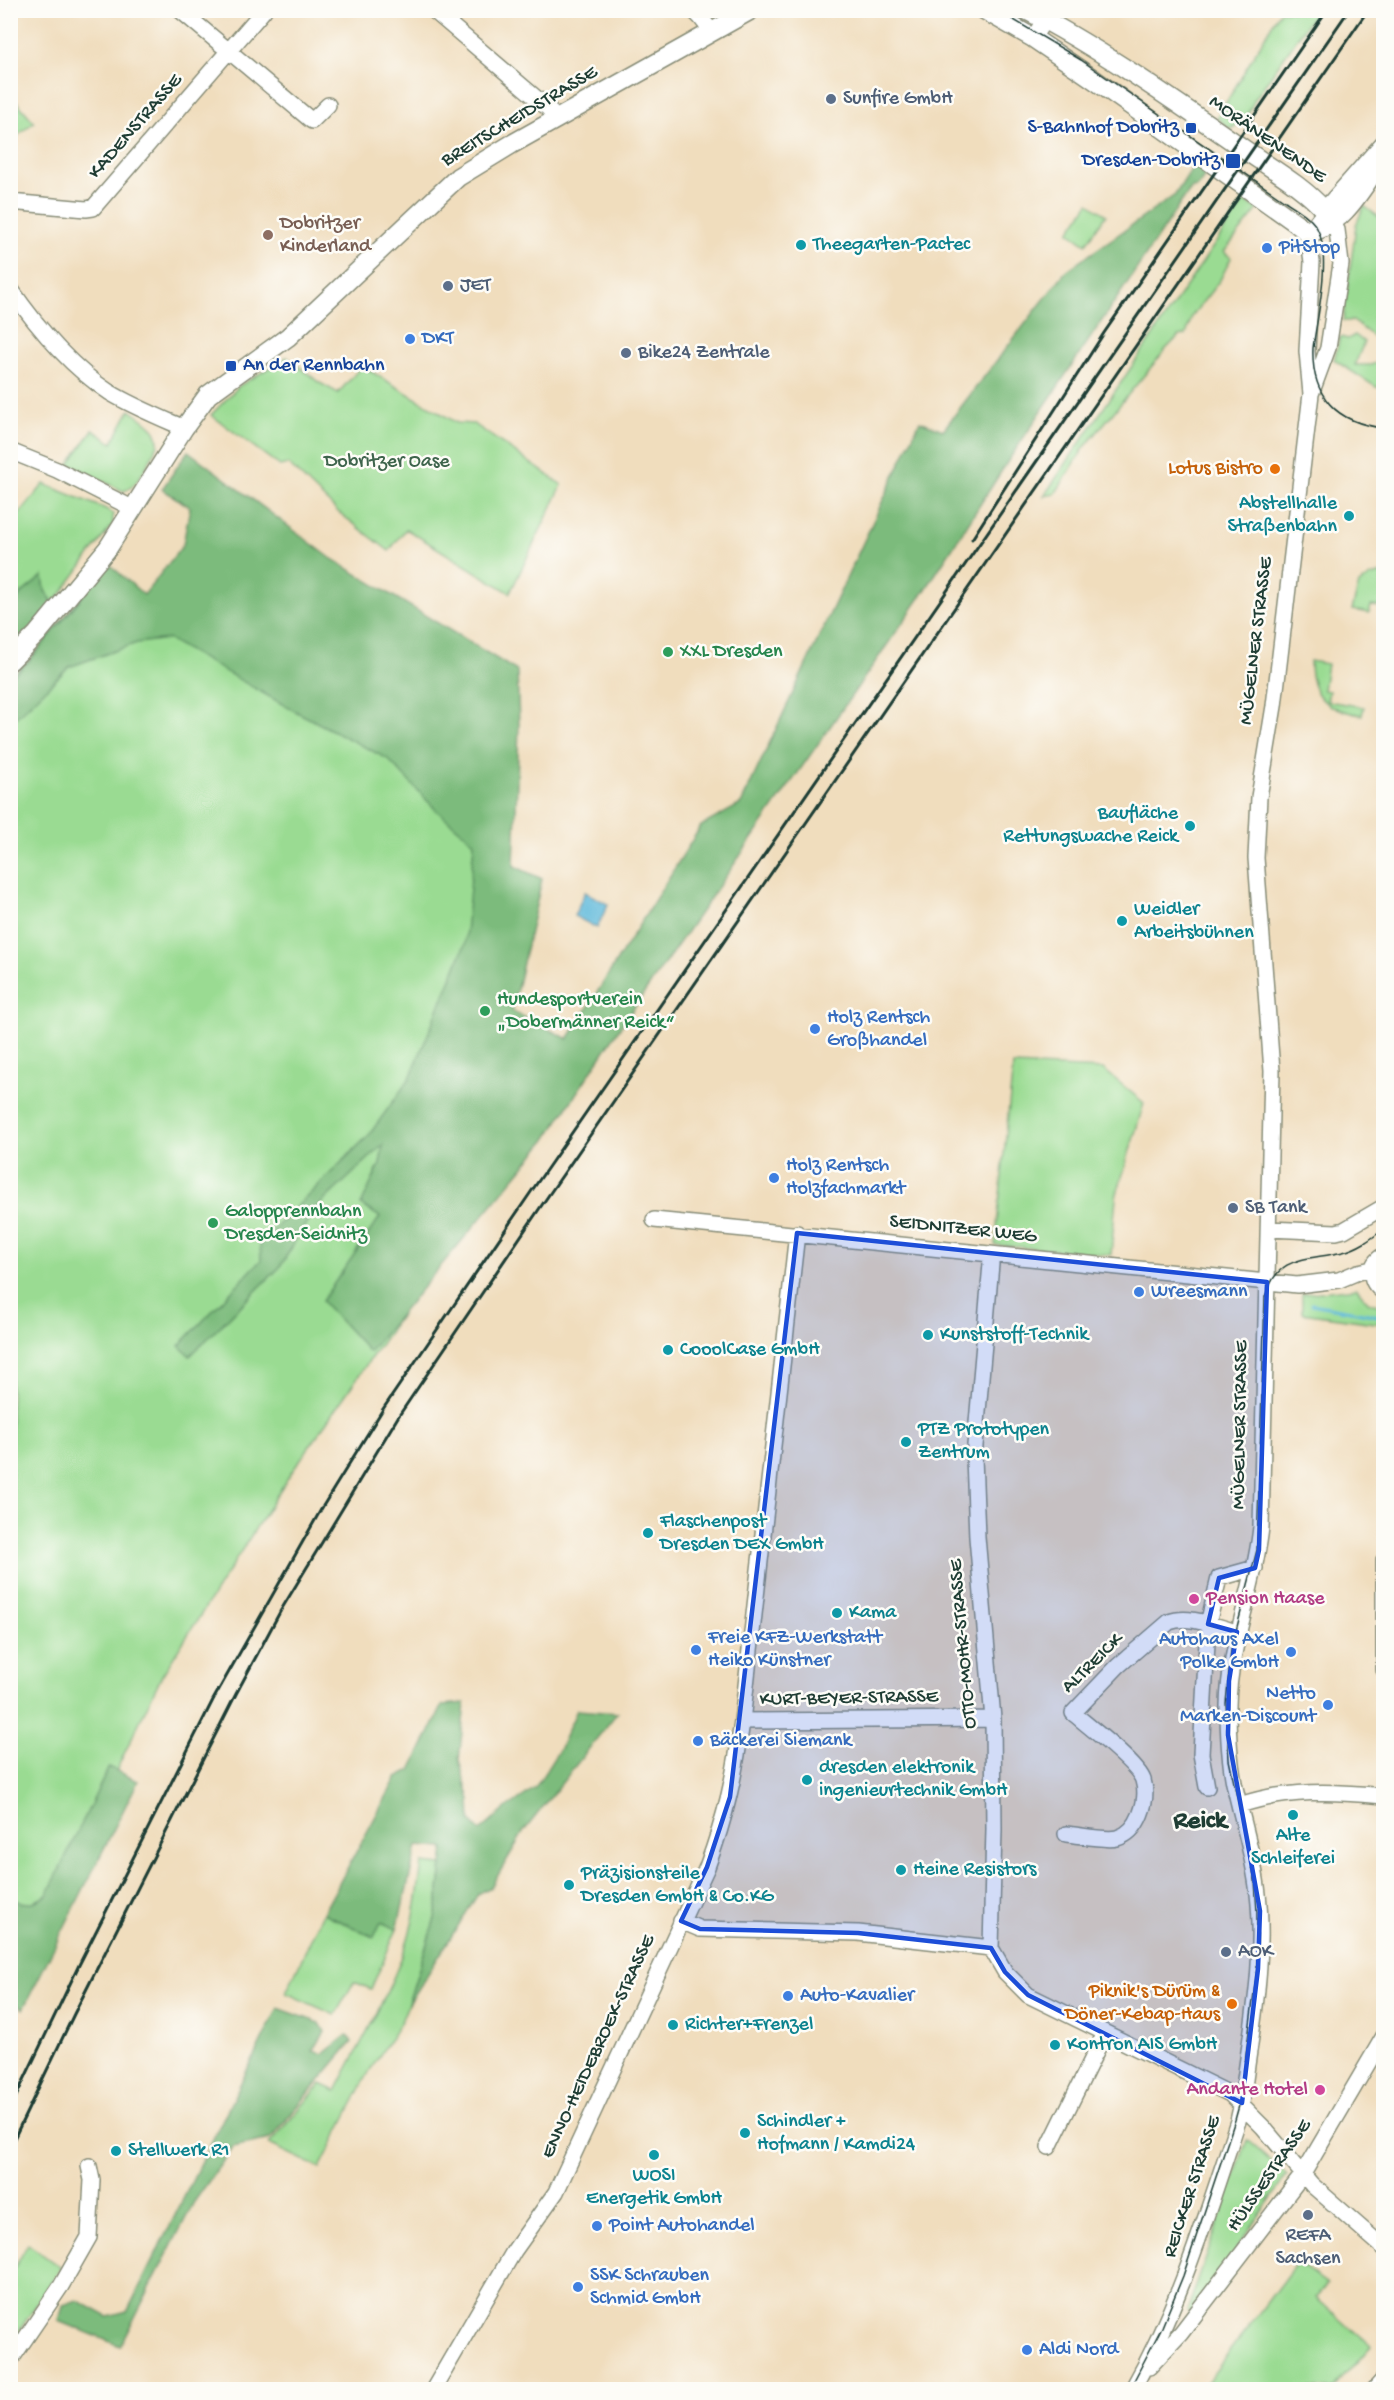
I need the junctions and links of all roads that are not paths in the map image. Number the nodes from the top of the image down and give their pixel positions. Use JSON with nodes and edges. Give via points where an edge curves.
{"nodes":[{"id":1,"x":264,"y":10,"type":"edge"},
{"id":2,"x":433,"y":10,"type":"edge"},
{"id":3,"x":693,"y":10,"type":"edge"},
{"id":4,"x":751,"y":10,"type":"edge"},
{"id":5,"x":984,"y":10,"type":"edge"},
{"id":6,"x":1026,"y":10,"type":"edge"},
{"id":7,"x":188,"y":13,"type":"edge"},
{"id":8,"x":1041,"y":24,"type":"edge"},
{"id":9,"x":712,"y":32,"type":"junction"},
{"id":10,"x":229,"y":51,"type":"junction"},
{"id":11,"x":328,"y":105,"type":"dead end"},
{"id":12,"x":555,"y":120,"type":"junction"},
{"id":13,"x":1383,"y":144,"type":"edge"},
{"id":14,"x":1383,"y":157,"type":"edge"},
{"id":15,"x":10,"y":202,"type":"edge"},
{"id":16,"x":1329,"y":216,"type":"junction"},
{"id":17,"x":1308,"y":233,"type":"junction"},
{"id":18,"x":10,"y":288,"type":"edge"},
{"id":19,"x":1311,"y":394,"type":"junction"},
{"id":20,"x":184,"y":428,"type":"junction"},
{"id":21,"x":10,"y":451,"type":"edge"},
{"id":22,"x":134,"y":509,"type":"junction"},
{"id":23,"x":10,"y":661,"type":"edge"},
{"id":24,"x":1380,"y":1209,"type":"dead end"},
{"id":25,"x":654,"y":1220,"type":"dead end"},
{"id":26,"x":1269,"y":1229,"type":"junction"},
{"id":27,"x":796,"y":1233,"type":"junction"},
{"id":28,"x":990,"y":1254,"type":"junction"},
{"id":29,"x":1383,"y":1255,"type":"edge"},
{"id":30,"x":1376,"y":1281,"type":"edge"},
{"id":31,"x":1267,"y":1282,"type":"junction"},
{"id":32,"x":1383,"y":1560,"type":"edge"},
{"id":33,"x":1255,"y":1568,"type":"junction"},
{"id":34,"x":1208,"y":1623,"type":"junction"},
{"id":35,"x":1237,"y":1632,"type":"junction"},
{"id":36,"x":1383,"y":1670,"type":"edge"},
{"id":37,"x":993,"y":1719,"type":"junction"},
{"id":38,"x":742,"y":1721,"type":"junction"},
{"id":39,"x":1207,"y":1787,"type":"dead end"},
{"id":40,"x":1383,"y":1796,"type":"edge"},
{"id":41,"x":1240,"y":1805,"type":"junction"},
{"id":42,"x":1066,"y":1834,"type":"dead end"},
{"id":43,"x":681,"y":1921,"type":"junction"},
{"id":44,"x":992,"y":1948,"type":"junction"},
{"id":45,"x":1105,"y":2033,"type":"junction"},
{"id":46,"x":1383,"y":2036,"type":"edge"},
{"id":47,"x":1242,"y":2103,"type":"junction"},
{"id":48,"x":1049,"y":2147,"type":"dead end"},
{"id":49,"x":89,"y":2166,"type":"dead end"},
{"id":50,"x":1303,"y":2174,"type":"junction"},
{"id":51,"x":1383,"y":2248,"type":"edge"},
{"id":52,"x":1164,"y":2329,"type":"junction"},
{"id":53,"x":1181,"y":2333,"type":"junction"},
{"id":54,"x":10,"y":2361,"type":"edge"},
{"id":55,"x":1140,"y":2375,"type":"junction"},
{"id":56,"x":1383,"y":2379,"type":"edge"},
{"id":57,"x":433,"y":2390,"type":"edge"},
{"id":58,"x":1132,"y":2390,"type":"edge"},
{"id":59,"x":1374,"y":2390,"type":"edge"}],
"edges":[{"from":1,"to":10,"type":"street","name":"KADENSTRASSE"},
{"from":2,"to":12,"type":"street","via":[[549,109]]},
{"from":3,"to":9,"type":"street"},
{"from":4,"to":9,"type":"main road","name":"BREITSCHEIDSTRASSE"},
{"from":5,"to":8,"type":"main road","name":"MORÄNENENDE"},
{"from":6,"to":8,"type":"main road","name":"MORÄNENENDE"},
{"from":7,"to":10,"type":"street"},
{"from":8,"to":16,"type":"main road","name":"MORÄNENENDE","via":[[1094,50],[1211,127],[1307,194]]},
{"from":8,"to":17,"type":"main road","name":"MORÄNENENDE"},
{"from":9,"to":12,"type":"main road","name":"BREITSCHEIDSTRASSE"},
{"from":10,"to":11,"type":"street","via":[[312,121]]},
{"from":10,"to":15,"type":"street","name":"KADENSTRASSE","via":[[93,208]]},
{"from":12,"to":20,"type":"main road","name":"BREITSCHEIDSTRASSE","via":[[458,177],[288,337],[208,395]]},
{"from":13,"to":16,"type":"main road"},
{"from":14,"to":16,"type":"main road","via":[[1343,214]]},
{"from":16,"to":17,"type":"main road","via":[[1318,231]]},
{"from":16,"to":19,"type":"street","name":"MÜGELNER STRASSE","via":[[1341,248],[1337,296],[1328,348]]},
{"from":17,"to":19,"type":"street","name":"MÜGELNER STRASSE","via":[[1312,262],[1308,351]]},
{"from":18,"to":20,"type":"street","via":[[57,349],[79,369],[109,392]]},
{"from":19,"to":26,"type":"street","name":"MÜGELNER STRASSE","via":[[1274,706],[1262,770],[1256,858],[1272,1071]]},
{"from":20,"to":22,"type":"main road"},
{"from":21,"to":22,"type":"street"},
{"from":22,"to":23,"type":"main road","via":[[108,548]]},
{"from":24,"to":26,"type":"street","via":[[1336,1232]]},
{"from":25,"to":27,"type":"street","name":"SEIDNITZER WEG"},
{"from":26,"to":31,"type":"street","name":"MÜGELNER STRASSE"},
{"from":27,"to":28,"type":"street","name":"SEIDNITZER WEG"},
{"from":27,"to":38,"type":"street","name":"ENNO-HEIDEBROEK-STRASSE"},
{"from":28,"to":31,"type":"street","name":"SEIDNITZER WEG"},
{"from":28,"to":37,"type":"street","name":"OTTO-MOHR-STRASSE","via":[[974,1457]]},
{"from":29,"to":30,"type":"street","via":[[1374,1263]]},
{"from":30,"to":31,"type":"street","name":"SEIDNITZER WEG","via":[[1358,1272],[1339,1280],[1297,1285]]},
{"from":31,"to":33,"type":"street","name":"MÜGELNER STRASSE","via":[[1261,1527]]},
{"from":32,"to":36,"type":"street"},
{"from":33,"to":34,"type":"street","via":[[1219,1578]]},
{"from":33,"to":35,"type":"street"},
{"from":34,"to":35,"type":"street","name":"ALTREICK"},
{"from":34,"to":39,"type":"street","via":[[1201,1754]]},
{"from":34,"to":42,"type":"street","name":"ALTREICK","via":[[1178,1618],[1169,1622],[1118,1666],[1073,1713],[1143,1779],[1143,1810],[1129,1832],[1116,1839]]},
{"from":35,"to":41,"type":"street","via":[[1229,1681],[1228,1735]]},
{"from":37,"to":38,"type":"street","name":"KURT-BEYER-STRASSE"},
{"from":37,"to":44,"type":"street","name":"OTTO-MOHR-STRASSE"},
{"from":38,"to":43,"type":"street","name":"ENNO-HEIDEBROEK-STRASSE","via":[[723,1826]]},
{"from":40,"to":41,"type":"street","via":[[1305,1791]]},
{"from":41,"to":47,"type":"street","name":"REICKER STRASSE","via":[[1258,1894],[1260,1931]]},
{"from":43,"to":44,"type":"street","via":[[700,1929],[858,1933]]},
{"from":43,"to":57,"type":"street","name":"ENNO-HEIDEBROEK-STRASSE","via":[[556,2192],[514,2251]]},
{"from":44,"to":45,"type":"street","via":[[1005,1972],[1028,1995]]},
{"from":45,"to":47,"type":"street","via":[[1224,2090]]},
{"from":45,"to":48,"type":"street"},
{"from":46,"to":50,"type":"street","name":"HÜLSSESTRASSE"},
{"from":47,"to":50,"type":"street"},
{"from":47,"to":52,"type":"street","name":"REICKER STRASSE","via":[[1189,2267]]},
{"from":49,"to":54,"type":"street","via":[[89,2237]]},
{"from":50,"to":51,"type":"street"},
{"from":50,"to":53,"type":"street","name":"HÜLSSESTRASSE"},
{"from":52,"to":53,"type":"street"},
{"from":52,"to":55,"type":"street","name":"REICKER STRASSE"},
{"from":53,"to":55,"type":"street","name":"HÜLSSESTRASSE"},
{"from":55,"to":58,"type":"street","name":"REICKER STRASSE"},
{"from":56,"to":59,"type":"street"}]}
